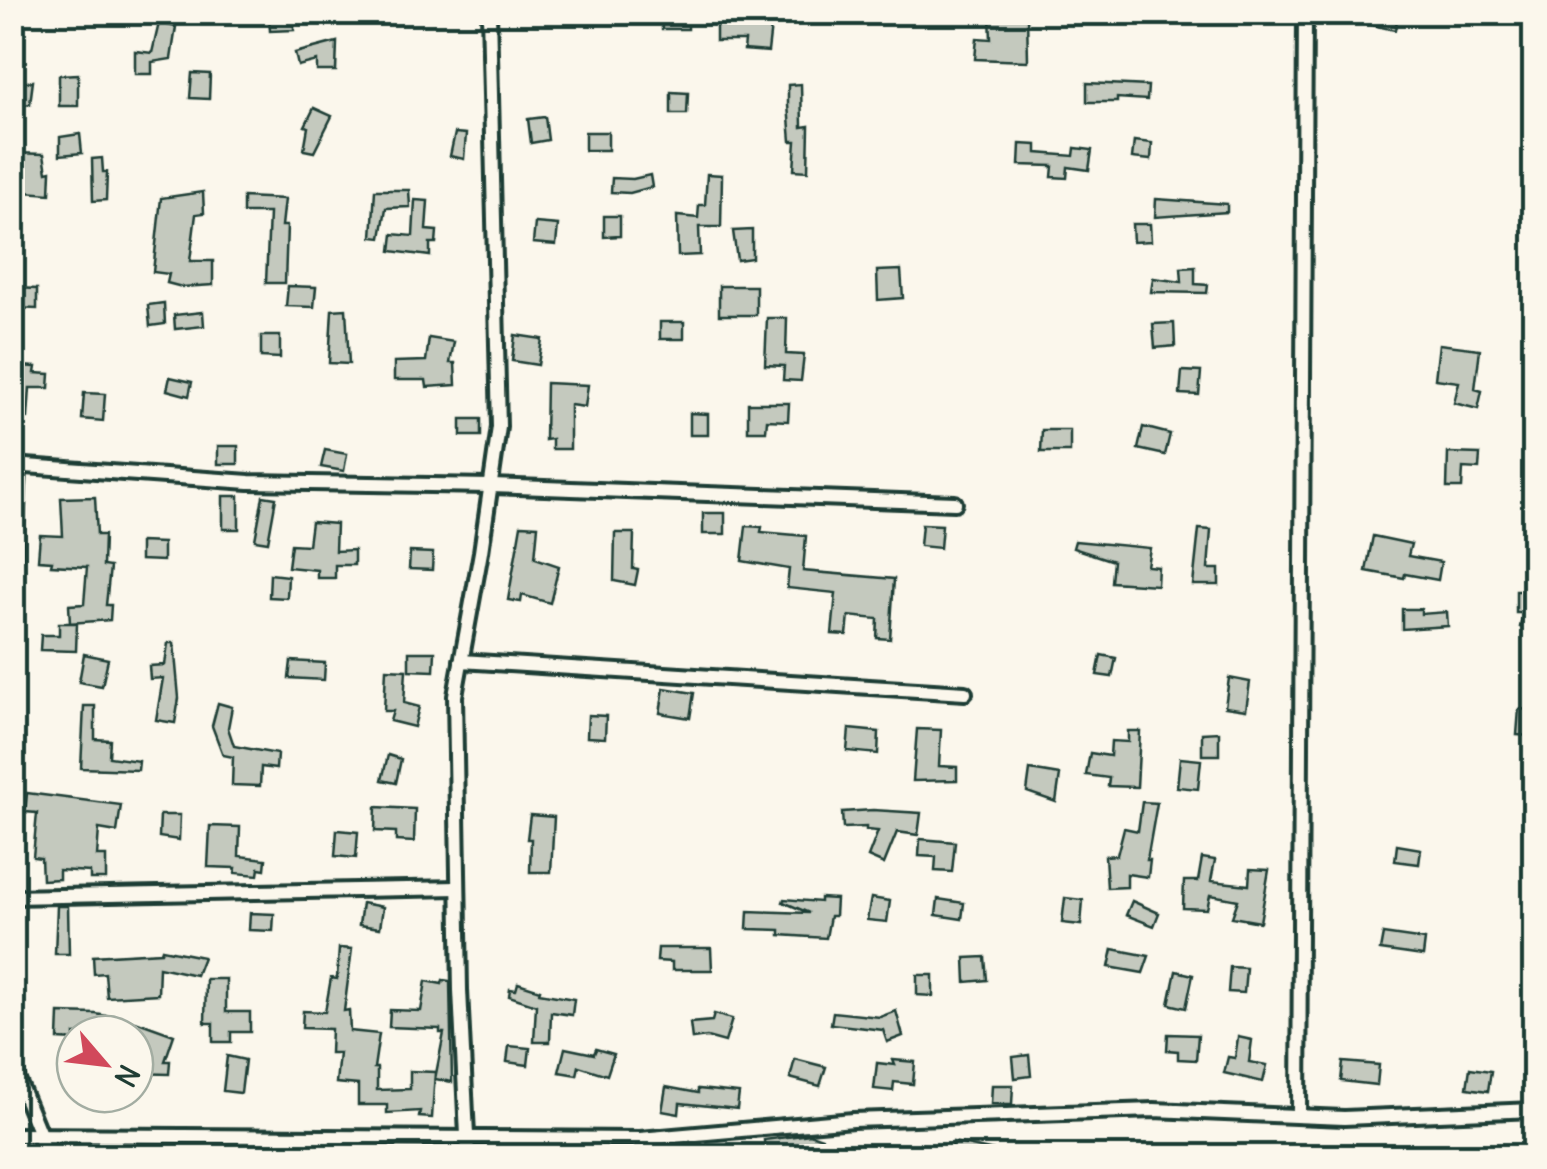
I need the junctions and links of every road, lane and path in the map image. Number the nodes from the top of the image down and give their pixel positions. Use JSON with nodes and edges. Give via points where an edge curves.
{"nodes":[{"id":1,"x":489,"y":12,"type":"edge"},
{"id":2,"x":1305,"y":12,"type":"edge"},
{"id":3,"x":16,"y":465,"type":"edge"},
{"id":4,"x":491,"y":486,"type":"junction"},
{"id":5,"x":955,"y":503,"type":"dead end"},
{"id":6,"x":12,"y":614,"type":"edge"},
{"id":7,"x":461,"y":661,"type":"junction"},
{"id":8,"x":965,"y":693,"type":"dead end"},
{"id":9,"x":458,"y":888,"type":"junction"},
{"id":10,"x":12,"y":896,"type":"edge"},
{"id":11,"x":12,"y":1030,"type":"edge"},
{"id":12,"x":1534,"y":1110,"type":"edge"},
{"id":13,"x":1298,"y":1116,"type":"junction"},
{"id":14,"x":40,"y":1134,"type":"junction"},
{"id":15,"x":12,"y":1135,"type":"edge"},
{"id":16,"x":468,"y":1138,"type":"junction"},
{"id":17,"x":43,"y":1156,"type":"edge"},
{"id":18,"x":468,"y":1156,"type":"edge"}],
"edges":[{"from":1,"to":4,"type":"street","via":[[499,427]]},
{"from":2,"to":13,"type":"street"},
{"from":3,"to":4,"type":"street","via":[[248,482]]},
{"from":3,"to":6,"type":"street"},
{"from":4,"to":5,"type":"street"},
{"from":4,"to":7,"type":"street"},
{"from":7,"to":8,"type":"street"},
{"from":7,"to":9,"type":"street","via":[[454,696]]},
{"from":9,"to":10,"type":"street"},
{"from":9,"to":16,"type":"street"},
{"from":11,"to":14,"type":"street","via":[[16,1078]]},
{"from":12,"to":13,"type":"street"},
{"from":13,"to":16,"type":"street","via":[[1154,1110],[852,1120],[640,1138]]},
{"from":14,"to":15,"type":"street"},
{"from":14,"to":16,"type":"street"},
{"from":14,"to":17,"type":"street"},
{"from":16,"to":18,"type":"street"}]}
